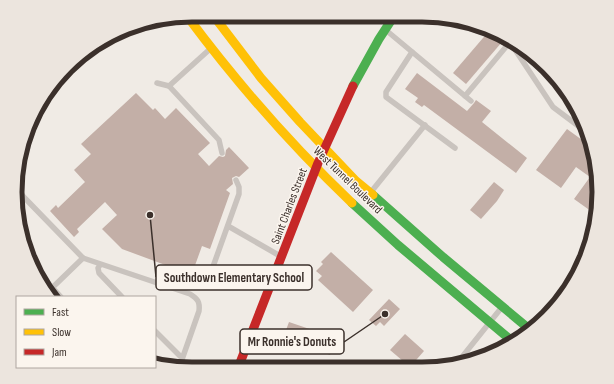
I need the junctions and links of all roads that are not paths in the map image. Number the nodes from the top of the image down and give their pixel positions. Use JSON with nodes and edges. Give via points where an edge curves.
{"nodes":[{"id":1,"x":191,"y":22,"type":"edge"},
{"id":2,"x":218,"y":22,"type":"edge"},
{"id":3,"x":390,"y":22,"type":"edge"},
{"id":4,"x":385,"y":30,"type":"junction"},
{"id":5,"x":506,"y":44,"type":"edge"},
{"id":6,"x":210,"y":49,"type":"junction"},
{"id":7,"x":517,"y":51,"type":"edge"},
{"id":8,"x":412,"y":52,"type":"junction"},
{"id":9,"x":157,"y":83,"type":"dead end"},
{"id":10,"x":169,"y":86,"type":"junction"},
{"id":11,"x":465,"y":96,"type":"junction"},
{"id":12,"x":471,"y":100,"type":"dead end"},
{"id":13,"x":425,"y":125,"type":"junction"},
{"id":14,"x":578,"y":126,"type":"edge"},
{"id":15,"x":325,"y":148,"type":"junction"},
{"id":16,"x":455,"y":148,"type":"dead end"},
{"id":17,"x":222,"y":153,"type":"dead end"},
{"id":18,"x":317,"y":167,"type":"junction"},
{"id":19,"x":236,"y":180,"type":"dead end"},
{"id":20,"x":370,"y":193,"type":"junction"},
{"id":21,"x":22,"y":195,"type":"edge"},
{"id":22,"x":228,"y":226,"type":"junction"},
{"id":23,"x":282,"y":257,"type":"junction"},
{"id":24,"x":83,"y":258,"type":"junction"},
{"id":25,"x":100,"y":265,"type":"junction"},
{"id":26,"x":210,"y":275,"type":"dead end"},
{"id":27,"x":49,"y":283,"type":"edge"},
{"id":28,"x":53,"y":287,"type":"junction"},
{"id":29,"x":60,"y":296,"type":"edge"},
{"id":30,"x":121,"y":296,"type":"edge"},
{"id":31,"x":503,"y":307,"type":"junction"},
{"id":32,"x":490,"y":323,"type":"junction"},
{"id":33,"x":526,"y":326,"type":"edge"},
{"id":34,"x":156,"y":332,"type":"edge"},
{"id":35,"x":508,"y":338,"type":"edge"},
{"id":36,"x":466,"y":356,"type":"edge"},
{"id":37,"x":182,"y":358,"type":"junction"},
{"id":38,"x":181,"y":362,"type":"edge"},
{"id":39,"x":240,"y":362,"type":"edge"}],
"edges":[{"from":1,"to":6,"type":"main road","name":"West Tunnel Boulevard"},
{"from":2,"to":15,"type":"main road","name":"West Tunnel Boulevard","via":[[261,78]]},
{"from":3,"to":4,"type":"main road","name":"Saint Charles Street"},
{"from":4,"to":8,"type":"lane"},
{"from":4,"to":15,"type":"main road","name":"Saint Charles Street","via":[[348,96]]},
{"from":5,"to":11,"type":"lane"},
{"from":6,"to":10,"type":"lane"},
{"from":6,"to":18,"type":"main road","name":"West Tunnel Boulevard"},
{"from":7,"to":14,"type":"lane","via":[[554,107]]},
{"from":8,"to":11,"type":"lane"},
{"from":8,"to":13,"type":"lane","via":[[386,96]]},
{"from":9,"to":10,"type":"lane"},
{"from":10,"to":17,"type":"lane","via":[[219,140]]},
{"from":11,"to":12,"type":"lane"},
{"from":13,"to":16,"type":"lane"},
{"from":13,"to":20,"type":"lane"},
{"from":15,"to":18,"type":"main road","name":"Saint Charles Street"},
{"from":15,"to":20,"type":"main road","name":"West Tunnel Boulevard"},
{"from":18,"to":23,"type":"main road","name":"Saint Charles Street"},
{"from":18,"to":32,"type":"main road","name":"West Tunnel Boulevard","via":[[399,245]]},
{"from":19,"to":22,"type":"lane","via":[[240,190]]},
{"from":20,"to":31,"type":"main road","name":"West Tunnel Boulevard"},
{"from":21,"to":24,"type":"lane"},
{"from":22,"to":23,"type":"lane"},
{"from":22,"to":26,"type":"lane"},
{"from":23,"to":39,"type":"main road","name":"Saint Charles Street"},
{"from":24,"to":25,"type":"lane"},
{"from":24,"to":28,"type":"lane"},
{"from":25,"to":30,"type":"lane","via":[[98,273]]},
{"from":25,"to":37,"type":"lane","via":[[197,298],[200,303],[199,311]]},
{"from":27,"to":28,"type":"lane"},
{"from":28,"to":29,"type":"lane"},
{"from":31,"to":32,"type":"lane"},
{"from":31,"to":33,"type":"main road","name":"West Tunnel Boulevard"},
{"from":32,"to":35,"type":"main road","name":"West Tunnel Boulevard"},
{"from":32,"to":36,"type":"lane"},
{"from":34,"to":37,"type":"lane"},
{"from":37,"to":38,"type":"lane"}]}
